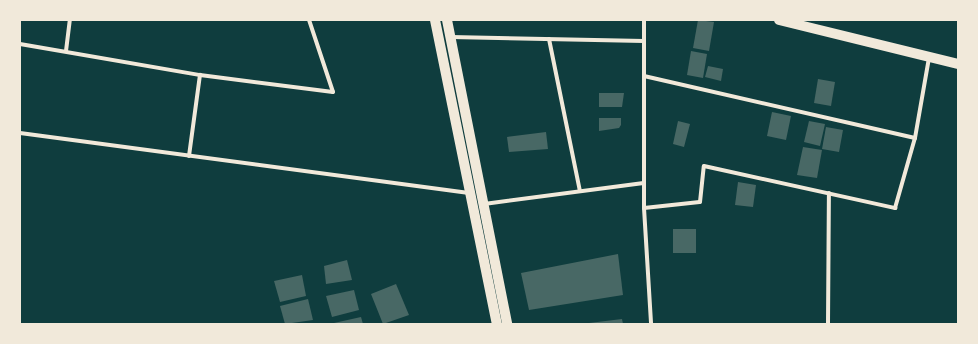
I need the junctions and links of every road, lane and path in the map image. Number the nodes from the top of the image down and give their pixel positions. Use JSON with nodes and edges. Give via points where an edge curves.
{"nodes":[{"id":1,"x":70,"y":20,"type":"edge"},
{"id":2,"x":309,"y":20,"type":"edge"},
{"id":3,"x":435,"y":20,"type":"edge"},
{"id":4,"x":447,"y":20,"type":"edge"},
{"id":5,"x":644,"y":20,"type":"edge"},
{"id":6,"x":779,"y":20,"type":"edge"},
{"id":7,"x":450,"y":37,"type":"junction"},
{"id":8,"x":549,"y":39,"type":"junction"},
{"id":9,"x":644,"y":40,"type":"junction"},
{"id":10,"x":20,"y":44,"type":"edge"},
{"id":11,"x":66,"y":51,"type":"junction"},
{"id":12,"x":929,"y":57,"type":"junction"},
{"id":13,"x":958,"y":64,"type":"edge"},
{"id":14,"x":200,"y":75,"type":"junction"},
{"id":15,"x":644,"y":76,"type":"junction"},
{"id":16,"x":20,"y":133,"type":"edge"},
{"id":17,"x":915,"y":138,"type":"junction"},
{"id":18,"x":189,"y":156,"type":"junction"},
{"id":19,"x":644,"y":183,"type":"junction"},
{"id":20,"x":580,"y":191,"type":"junction"},
{"id":21,"x":470,"y":193,"type":"junction"},
{"id":22,"x":829,"y":193,"type":"junction"},
{"id":23,"x":484,"y":204,"type":"junction"},
{"id":24,"x":644,"y":208,"type":"junction"},
{"id":25,"x":497,"y":324,"type":"edge"},
{"id":26,"x":507,"y":324,"type":"edge"},
{"id":27,"x":651,"y":324,"type":"edge"},
{"id":28,"x":828,"y":324,"type":"edge"}],
"edges":[{"from":1,"to":11,"type":"street"},
{"from":2,"to":14,"type":"street","via":[[333,92]]},
{"from":3,"to":21,"type":"main road"},
{"from":4,"to":7,"type":"main road"},
{"from":5,"to":9,"type":"street"},
{"from":6,"to":12,"type":"main road"},
{"from":7,"to":8,"type":"street"},
{"from":7,"to":23,"type":"main road"},
{"from":8,"to":9,"type":"street"},
{"from":8,"to":20,"type":"street"},
{"from":9,"to":15,"type":"street"},
{"from":10,"to":11,"type":"street"},
{"from":11,"to":14,"type":"street"},
{"from":12,"to":13,"type":"main road"},
{"from":12,"to":17,"type":"street"},
{"from":14,"to":18,"type":"street"},
{"from":15,"to":17,"type":"street"},
{"from":15,"to":19,"type":"street"},
{"from":16,"to":18,"type":"street"},
{"from":17,"to":22,"type":"street","via":[[896,208]]},
{"from":18,"to":21,"type":"street"},
{"from":19,"to":20,"type":"street"},
{"from":19,"to":24,"type":"street"},
{"from":20,"to":23,"type":"street"},
{"from":21,"to":25,"type":"main road"},
{"from":22,"to":24,"type":"street","via":[[704,166],[700,202]]},
{"from":22,"to":28,"type":"street"},
{"from":23,"to":26,"type":"main road"},
{"from":24,"to":27,"type":"street"}]}
